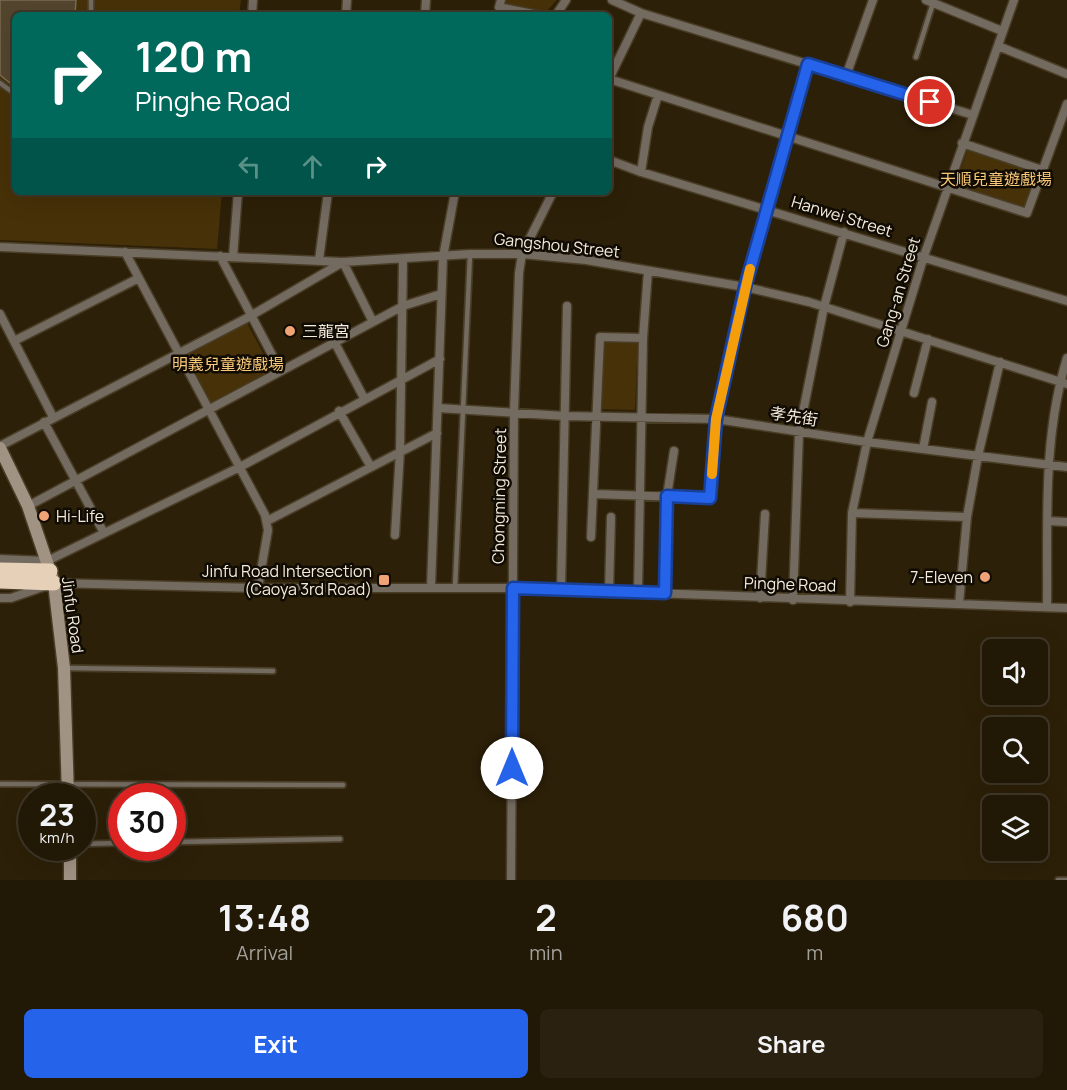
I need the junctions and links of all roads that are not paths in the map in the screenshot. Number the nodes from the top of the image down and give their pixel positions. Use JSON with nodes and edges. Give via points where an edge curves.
{"nodes":[{"id":1,"x":501,"y":0,"type":"edge"},
{"id":2,"x":612,"y":0,"type":"edge"},
{"id":3,"x":873,"y":0,"type":"edge"},
{"id":4,"x":1014,"y":0,"type":"edge"},
{"id":5,"x":930,"y":1,"type":"edge"},
{"id":6,"x":523,"y":12,"type":"edge"},
{"id":7,"x":641,"y":13,"type":"junction"},
{"id":8,"x":1002,"y":32,"type":"junction"},
{"id":9,"x":998,"y":46,"type":"junction"},
{"id":10,"x":916,"y":57,"type":"dead end"},
{"id":11,"x":808,"y":64,"type":"junction"},
{"id":12,"x":612,"y":74,"type":"edge"},
{"id":13,"x":1067,"y":74,"type":"edge"},
{"id":14,"x":846,"y":76,"type":"junction"},
{"id":15,"x":612,"y":81,"type":"edge"},
{"id":16,"x":658,"y":95,"type":"junction"},
{"id":17,"x":1067,"y":104,"type":"edge"},
{"id":18,"x":972,"y":115,"type":"junction"},
{"id":19,"x":787,"y":137,"type":"junction"},
{"id":20,"x":962,"y":143,"type":"junction"},
{"id":21,"x":612,"y":161,"type":"edge"},
{"id":22,"x":1042,"y":170,"type":"junction"},
{"id":23,"x":641,"y":172,"type":"junction"},
{"id":24,"x":948,"y":186,"type":"junction"},
{"id":25,"x":238,"y":195,"type":"edge"},
{"id":26,"x":328,"y":195,"type":"edge"},
{"id":27,"x":454,"y":195,"type":"edge"},
{"id":28,"x":552,"y":195,"type":"edge"},
{"id":29,"x":767,"y":208,"type":"junction"},
{"id":30,"x":844,"y":232,"type":"junction"},
{"id":31,"x":0,"y":247,"type":"edge"},
{"id":32,"x":124,"y":252,"type":"junction"},
{"id":33,"x":470,"y":254,"type":"junction"},
{"id":34,"x":522,"y":254,"type":"junction"},
{"id":35,"x":220,"y":256,"type":"junction"},
{"id":36,"x":924,"y":256,"type":"junction"},
{"id":37,"x":233,"y":257,"type":"junction"},
{"id":38,"x":444,"y":257,"type":"junction"},
{"id":39,"x":320,"y":260,"type":"junction"},
{"id":40,"x":403,"y":260,"type":"junction"},
{"id":41,"x":343,"y":262,"type":"junction"},
{"id":42,"x":648,"y":271,"type":"junction"},
{"id":43,"x":139,"y":278,"type":"junction"},
{"id":44,"x":745,"y":287,"type":"junction"},
{"id":45,"x":441,"y":294,"type":"junction"},
{"id":46,"x":1067,"y":301,"type":"edge"},
{"id":47,"x":403,"y":306,"type":"junction"},
{"id":48,"x":567,"y":306,"type":"dead end"},
{"id":49,"x":824,"y":307,"type":"junction"},
{"id":50,"x":0,"y":314,"type":"edge"},
{"id":51,"x":251,"y":315,"type":"junction"},
{"id":52,"x":373,"y":322,"type":"junction"},
{"id":53,"x":903,"y":331,"type":"junction"},
{"id":54,"x":643,"y":338,"type":"junction"},
{"id":55,"x":928,"y":339,"type":"junction"},
{"id":56,"x":14,"y":341,"type":"junction"},
{"id":57,"x":334,"y":343,"type":"junction"},
{"id":58,"x":178,"y":354,"type":"junction"},
{"id":59,"x":1067,"y":358,"type":"edge"},
{"id":60,"x":440,"y":359,"type":"junction"},
{"id":61,"x":1000,"y":362,"type":"junction"},
{"id":62,"x":279,"y":370,"type":"junction"},
{"id":63,"x":401,"y":378,"type":"junction"},
{"id":64,"x":1063,"y":383,"type":"edge"},
{"id":65,"x":914,"y":393,"type":"dead end"},
{"id":66,"x":364,"y":398,"type":"junction"},
{"id":67,"x":932,"y":402,"type":"dead end"},
{"id":68,"x":438,"y":408,"type":"junction"},
{"id":69,"x":208,"y":410,"type":"junction"},
{"id":70,"x":461,"y":410,"type":"junction"},
{"id":71,"x":339,"y":411,"type":"junction"},
{"id":72,"x":514,"y":411,"type":"junction"},
{"id":73,"x":565,"y":416,"type":"junction"},
{"id":74,"x":596,"y":416,"type":"junction"},
{"id":75,"x":53,"y":417,"type":"junction"},
{"id":76,"x":641,"y":418,"type":"junction"},
{"id":77,"x":716,"y":419,"type":"junction"},
{"id":78,"x":44,"y":422,"type":"junction"},
{"id":79,"x":799,"y":432,"type":"junction"},
{"id":80,"x":437,"y":433,"type":"junction"},
{"id":81,"x":867,"y":442,"type":"junction"},
{"id":82,"x":0,"y":447,"type":"edge"},
{"id":83,"x":923,"y":449,"type":"junction"},
{"id":84,"x":400,"y":451,"type":"junction"},
{"id":85,"x":674,"y":451,"type":"dead end"},
{"id":86,"x":978,"y":456,"type":"junction"},
{"id":87,"x":1047,"y":466,"type":"junction"},
{"id":88,"x":240,"y":467,"type":"junction"},
{"id":89,"x":371,"y":467,"type":"junction"},
{"id":90,"x":1067,"y":467,"type":"edge"},
{"id":91,"x":74,"y":481,"type":"junction"},
{"id":92,"x":594,"y":494,"type":"junction"},
{"id":93,"x":640,"y":494,"type":"junction"},
{"id":94,"x":667,"y":496,"type":"junction"},
{"id":95,"x":27,"y":506,"type":"junction"},
{"id":96,"x":852,"y":513,"type":"junction"},
{"id":97,"x":765,"y":514,"type":"dead end"},
{"id":98,"x":612,"y":517,"type":"dead end"},
{"id":99,"x":967,"y":517,"type":"junction"},
{"id":100,"x":267,"y":521,"type":"junction"},
{"id":101,"x":1049,"y":521,"type":"junction"},
{"id":102,"x":1067,"y":522,"type":"edge"},
{"id":103,"x":104,"y":533,"type":"junction"},
{"id":104,"x":395,"y":534,"type":"dead end"},
{"id":105,"x":591,"y":537,"type":"dead end"},
{"id":106,"x":0,"y":560,"type":"edge"},
{"id":107,"x":0,"y":570,"type":"edge"},
{"id":108,"x":50,"y":572,"type":"junction"},
{"id":109,"x":0,"y":581,"type":"edge"},
{"id":110,"x":431,"y":587,"type":"junction"},
{"id":111,"x":258,"y":588,"type":"junction"},
{"id":112,"x":455,"y":588,"type":"junction"},
{"id":113,"x":513,"y":588,"type":"junction"},
{"id":114,"x":561,"y":590,"type":"junction"},
{"id":115,"x":609,"y":591,"type":"junction"},
{"id":116,"x":638,"y":592,"type":"junction"},
{"id":117,"x":665,"y":593,"type":"junction"},
{"id":118,"x":0,"y":598,"type":"edge"},
{"id":119,"x":760,"y":598,"type":"junction"},
{"id":120,"x":793,"y":600,"type":"junction"},
{"id":121,"x":850,"y":602,"type":"junction"},
{"id":122,"x":959,"y":604,"type":"junction"},
{"id":123,"x":1047,"y":607,"type":"junction"},
{"id":124,"x":1067,"y":608,"type":"edge"},
{"id":125,"x":64,"y":668,"type":"junction"},
{"id":126,"x":273,"y":671,"type":"dead end"},
{"id":127,"x":68,"y":783,"type":"edge"},
{"id":128,"x":96,"y":783,"type":"edge"},
{"id":129,"x":0,"y":784,"type":"edge"},
{"id":130,"x":18,"y":784,"type":"edge"},
{"id":131,"x":343,"y":785,"type":"dead end"},
{"id":132,"x":340,"y":839,"type":"dead end"},
{"id":133,"x":186,"y":842,"type":"edge"},
{"id":134,"x":70,"y":861,"type":"edge"},
{"id":135,"x":70,"y":880,"type":"edge"},
{"id":136,"x":511,"y":880,"type":"edge"},
{"id":137,"x":1058,"y":880,"type":"edge"},
{"id":138,"x":1067,"y":880,"type":"edge"}],
"edges":[{"from":1,"to":6,"type":"street","via":[[499,7]]},
{"from":2,"to":7,"type":"street"},
{"from":3,"to":14,"type":"street"},
{"from":4,"to":8,"type":"street","name":"Gang-an Street"},
{"from":5,"to":8,"type":"street"},
{"from":5,"to":10,"type":"lane"},
{"from":7,"to":11,"type":"street"},
{"from":7,"to":12,"type":"street"},
{"from":8,"to":9,"type":"street","name":"Gang-an Street"},
{"from":9,"to":13,"type":"street"},
{"from":9,"to":18,"type":"street","name":"Gang-an Street"},
{"from":11,"to":14,"type":"street"},
{"from":11,"to":19,"type":"street"},
{"from":14,"to":18,"type":"street"},
{"from":15,"to":16,"type":"street"},
{"from":16,"to":19,"type":"street"},
{"from":16,"to":23,"type":"street"},
{"from":17,"to":22,"type":"street"},
{"from":18,"to":20,"type":"street","name":"Gang-an Street"},
{"from":19,"to":24,"type":"street"},
{"from":19,"to":29,"type":"street"},
{"from":20,"to":22,"type":"street"},
{"from":20,"to":24,"type":"street","name":"Gang-an Street"},
{"from":21,"to":23,"type":"street","name":"Hanwei Street"},
{"from":22,"to":24,"type":"street","via":[[1028,213]]},
{"from":23,"to":29,"type":"street","name":"Hanwei Street"},
{"from":24,"to":36,"type":"street","name":"Gang-an Street"},
{"from":25,"to":37,"type":"street"},
{"from":26,"to":39,"type":"street"},
{"from":27,"to":38,"type":"street"},
{"from":28,"to":34,"type":"street","name":"Chongming Street"},
{"from":29,"to":30,"type":"street","name":"Hanwei Street"},
{"from":29,"to":44,"type":"street"},
{"from":30,"to":36,"type":"street","name":"Hanwei Street"},
{"from":30,"to":49,"type":"street"},
{"from":31,"to":32,"type":"street","name":"Gangshou Street"},
{"from":32,"to":35,"type":"street","name":"Gangshou Street"},
{"from":32,"to":43,"type":"street"},
{"from":33,"to":34,"type":"street","name":"Gangshou Street"},
{"from":33,"to":38,"type":"street","name":"Gangshou Street"},
{"from":33,"to":70,"type":"lane"},
{"from":34,"to":42,"type":"street","name":"Gangshou Street"},
{"from":34,"to":72,"type":"street","name":"Chongming Street"},
{"from":35,"to":37,"type":"street","name":"Gangshou Street"},
{"from":35,"to":51,"type":"street"},
{"from":36,"to":46,"type":"street","name":"Hanwei Street"},
{"from":36,"to":53,"type":"street","name":"Gang-an Street"},
{"from":37,"to":39,"type":"street","name":"Gangshou Street"},
{"from":38,"to":40,"type":"street","name":"Gangshou Street"},
{"from":38,"to":45,"type":"street"},
{"from":39,"to":41,"type":"street","name":"Gangshou Street"},
{"from":40,"to":41,"type":"street","name":"Gangshou Street"},
{"from":40,"to":47,"type":"street"},
{"from":41,"to":51,"type":"street"},
{"from":41,"to":52,"type":"street"},
{"from":42,"to":44,"type":"street","name":"Gangshou Street"},
{"from":42,"to":54,"type":"street"},
{"from":43,"to":56,"type":"street"},
{"from":43,"to":58,"type":"street"},
{"from":44,"to":49,"type":"street","name":"Gangshou Street"},
{"from":44,"to":77,"type":"street"},
{"from":45,"to":47,"type":"street"},
{"from":45,"to":60,"type":"street"},
{"from":47,"to":52,"type":"street"},
{"from":47,"to":63,"type":"street"},
{"from":48,"to":73,"type":"street"},
{"from":49,"to":53,"type":"street","name":"Gangshou Street"},
{"from":49,"to":79,"type":"street"},
{"from":50,"to":56,"type":"street"},
{"from":51,"to":58,"type":"street"},
{"from":51,"to":62,"type":"street"},
{"from":52,"to":57,"type":"street"},
{"from":53,"to":55,"type":"street","name":"Gangshou Street"},
{"from":53,"to":81,"type":"street","name":"Gang-an Street"},
{"from":54,"to":74,"type":"street","via":[[600,337]]},
{"from":54,"to":76,"type":"street"},
{"from":55,"to":61,"type":"street","name":"Gangshou Street"},
{"from":55,"to":65,"type":"street"},
{"from":56,"to":75,"type":"street"},
{"from":57,"to":62,"type":"street"},
{"from":57,"to":66,"type":"street"},
{"from":58,"to":69,"type":"street"},
{"from":58,"to":75,"type":"street"},
{"from":59,"to":64,"type":"street"},
{"from":60,"to":63,"type":"street"},
{"from":60,"to":68,"type":"street"},
{"from":61,"to":64,"type":"street","name":"Gangshou Street"},
{"from":61,"to":86,"type":"street"},
{"from":62,"to":69,"type":"street"},
{"from":63,"to":66,"type":"street"},
{"from":63,"to":84,"type":"street"},
{"from":64,"to":87,"type":"street"},
{"from":66,"to":71,"type":"street"},
{"from":67,"to":83,"type":"street"},
{"from":68,"to":70,"type":"street","name":"孝先街"},
{"from":68,"to":80,"type":"street"},
{"from":69,"to":88,"type":"street"},
{"from":69,"to":91,"type":"street"},
{"from":70,"to":72,"type":"street","name":"孝先街"},
{"from":70,"to":112,"type":"lane"},
{"from":71,"to":88,"type":"street"},
{"from":71,"to":89,"type":"street"},
{"from":72,"to":73,"type":"street","name":"孝先街"},
{"from":72,"to":113,"type":"street","name":"Chongming Street"},
{"from":73,"to":74,"type":"street","name":"孝先街"},
{"from":73,"to":114,"type":"street"},
{"from":74,"to":76,"type":"street","name":"孝先街"},
{"from":74,"to":92,"type":"street"},
{"from":75,"to":78,"type":"street"},
{"from":76,"to":77,"type":"street","name":"孝先街"},
{"from":76,"to":93,"type":"street"},
{"from":77,"to":79,"type":"street","name":"孝先街"},
{"from":77,"to":94,"type":"street","via":[[710,498]]},
{"from":78,"to":82,"type":"street"},
{"from":78,"to":91,"type":"street"},
{"from":79,"to":81,"type":"street","name":"孝先街"},
{"from":79,"to":120,"type":"street"},
{"from":80,"to":84,"type":"street"},
{"from":80,"to":110,"type":"street"},
{"from":81,"to":83,"type":"street","name":"孝先街"},
{"from":81,"to":96,"type":"street","name":"Gang-an Street"},
{"from":82,"to":95,"type":"street","name":"Jinfu Road"},
{"from":83,"to":86,"type":"street","name":"孝先街"},
{"from":84,"to":89,"type":"street"},
{"from":84,"to":104,"type":"street"},
{"from":85,"to":94,"type":"street"},
{"from":86,"to":87,"type":"street","name":"孝先街"},
{"from":86,"to":99,"type":"street"},
{"from":87,"to":90,"type":"street","name":"孝先街"},
{"from":87,"to":101,"type":"street"},
{"from":88,"to":100,"type":"street"},
{"from":88,"to":103,"type":"street"},
{"from":89,"to":100,"type":"street"},
{"from":91,"to":95,"type":"street"},
{"from":91,"to":103,"type":"street"},
{"from":92,"to":93,"type":"street"},
{"from":92,"to":105,"type":"street"},
{"from":93,"to":94,"type":"street"},
{"from":93,"to":116,"type":"street"},
{"from":94,"to":117,"type":"street"},
{"from":95,"to":108,"type":"street","name":"Jinfu Road"},
{"from":96,"to":99,"type":"street"},
{"from":96,"to":121,"type":"street","name":"Gang-an Street"},
{"from":97,"to":119,"type":"street"},
{"from":98,"to":115,"type":"street"},
{"from":99,"to":122,"type":"street"},
{"from":100,"to":111,"type":"street"},
{"from":101,"to":102,"type":"street"},
{"from":101,"to":123,"type":"street"},
{"from":103,"to":108,"type":"street"},
{"from":106,"to":108,"type":"street","name":"Pinghe Road"},
{"from":107,"to":108,"type":"highway"},
{"from":108,"to":109,"type":"highway"},
{"from":108,"to":111,"type":"street","name":"Pinghe Road"},
{"from":108,"to":118,"type":"street","via":[[11,598]]},
{"from":108,"to":125,"type":"street","name":"Jinfu Road"},
{"from":110,"to":111,"type":"street","name":"Pinghe Road"},
{"from":110,"to":112,"type":"street","name":"Pinghe Road"},
{"from":112,"to":113,"type":"street","name":"Pinghe Road"},
{"from":113,"to":114,"type":"street","name":"Pinghe Road"},
{"from":113,"to":136,"type":"street","name":"Chongming Street"},
{"from":114,"to":115,"type":"street","name":"Pinghe Road"},
{"from":115,"to":116,"type":"street","name":"Pinghe Road"},
{"from":116,"to":117,"type":"street","name":"Pinghe Road"},
{"from":117,"to":119,"type":"street","name":"Pinghe Road"},
{"from":119,"to":120,"type":"street","name":"Pinghe Road"},
{"from":120,"to":121,"type":"street","name":"Pinghe Road"},
{"from":121,"to":122,"type":"street","name":"Pinghe Road"},
{"from":122,"to":123,"type":"street","name":"Pinghe Road"},
{"from":123,"to":124,"type":"street","name":"Pinghe Road"},
{"from":125,"to":126,"type":"lane"},
{"from":125,"to":127,"type":"street","name":"Jinfu Road"},
{"from":128,"to":131,"type":"lane"},
{"from":129,"to":130,"type":"lane"},
{"from":132,"to":133,"type":"lane"},
{"from":134,"to":135,"type":"street"},
{"from":137,"to":138,"type":"lane"}]}
